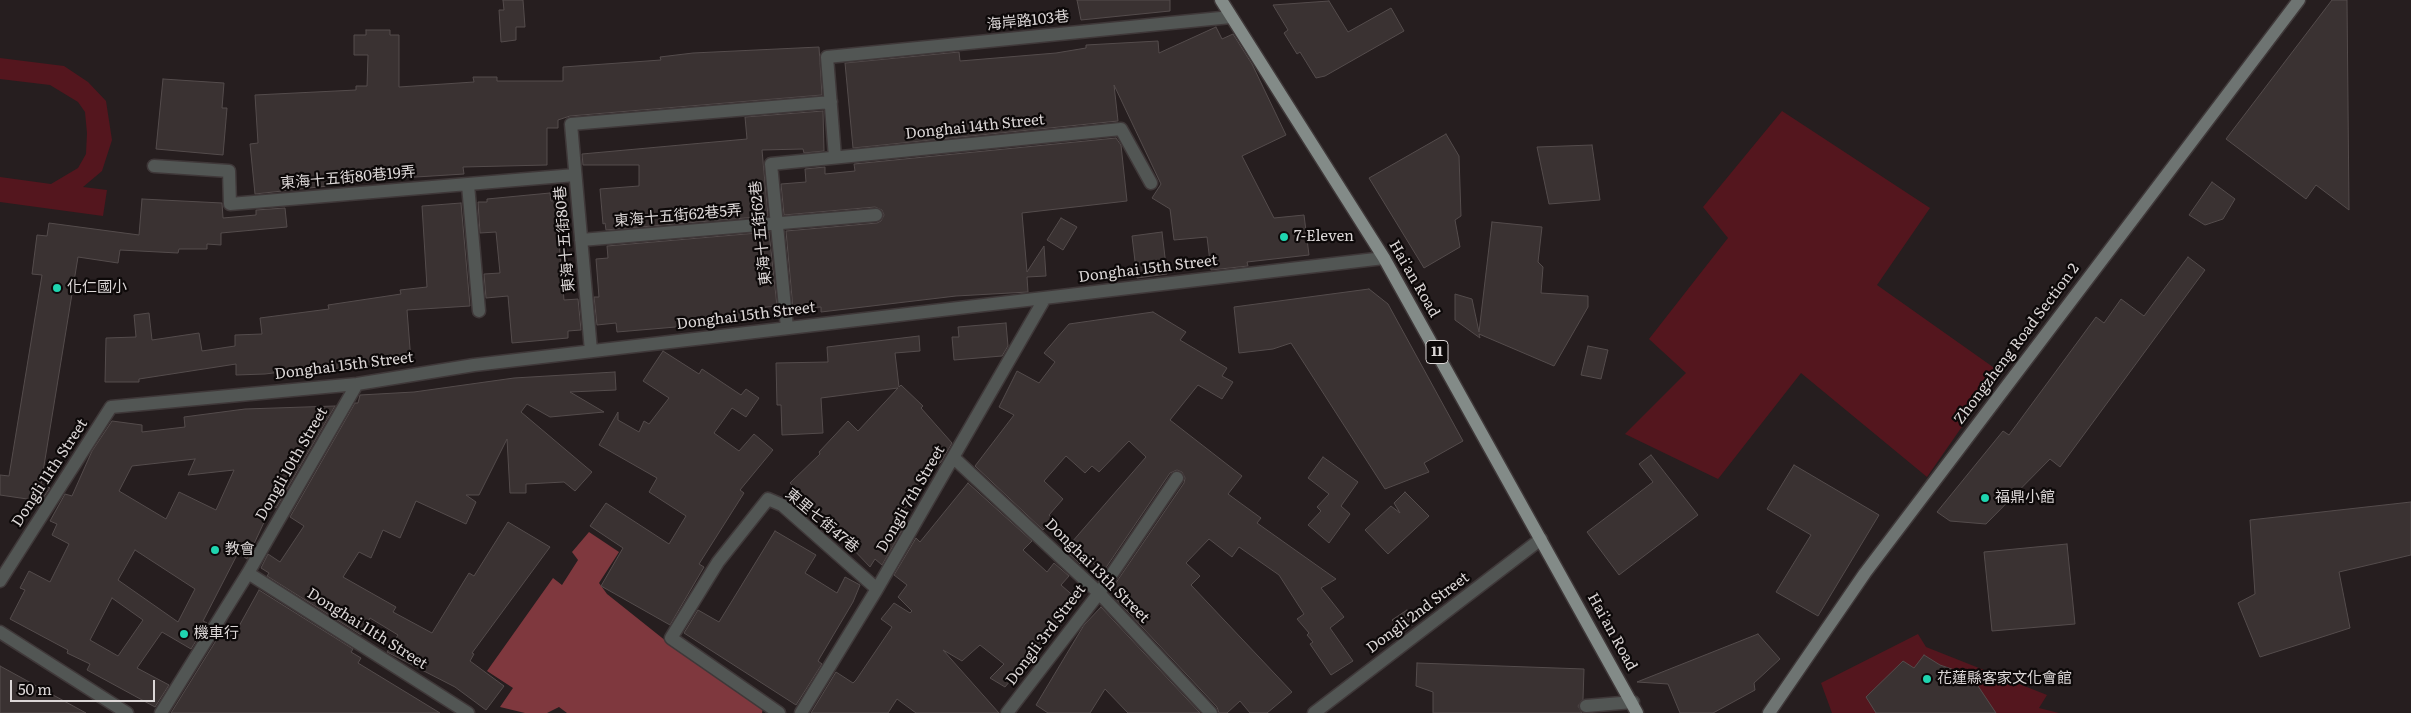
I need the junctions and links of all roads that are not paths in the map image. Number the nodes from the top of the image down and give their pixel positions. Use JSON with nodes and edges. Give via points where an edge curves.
{"nodes":[{"id":1,"x":1221,"y":0,"type":"edge"},
{"id":2,"x":2299,"y":0,"type":"edge"},
{"id":3,"x":1231,"y":17,"type":"junction"},
{"id":4,"x":831,"y":102,"type":"junction"},
{"id":5,"x":835,"y":157,"type":"junction"},
{"id":6,"x":770,"y":164,"type":"joint"},
{"id":7,"x":154,"y":166,"type":"dead end"},
{"id":8,"x":576,"y":175,"type":"junction"},
{"id":9,"x":1151,"y":183,"type":"dead end"},
{"id":10,"x":468,"y":185,"type":"junction"},
{"id":11,"x":876,"y":216,"type":"dead end"},
{"id":12,"x":777,"y":224,"type":"junction"},
{"id":13,"x":581,"y":240,"type":"junction"},
{"id":14,"x":1384,"y":258,"type":"junction"},
{"id":15,"x":1045,"y":298,"type":"junction"},
{"id":16,"x":479,"y":311,"type":"dead end"},
{"id":17,"x":787,"y":328,"type":"junction"},
{"id":18,"x":591,"y":351,"type":"junction"},
{"id":19,"x":357,"y":384,"type":"junction"},
{"id":20,"x":111,"y":407,"type":"joint"},
{"id":21,"x":954,"y":458,"type":"junction"},
{"id":22,"x":1177,"y":478,"type":"dead end"},
{"id":23,"x":1541,"y":539,"type":"junction"},
{"id":24,"x":248,"y":573,"type":"junction"},
{"id":25,"x":0,"y":581,"type":"edge"},
{"id":26,"x":877,"y":589,"type":"junction"},
{"id":27,"x":1099,"y":593,"type":"junction"},
{"id":28,"x":0,"y":632,"type":"edge"},
{"id":29,"x":1586,"y":706,"type":"dead end"},
{"id":30,"x":1635,"y":707,"type":"edge"},
{"id":31,"x":452,"y":709,"type":"edge"},
{"id":32,"x":127,"y":713,"type":"edge"},
{"id":33,"x":161,"y":713,"type":"edge"},
{"id":34,"x":468,"y":713,"type":"edge"},
{"id":35,"x":779,"y":713,"type":"edge"},
{"id":36,"x":801,"y":713,"type":"edge"},
{"id":37,"x":1007,"y":713,"type":"edge"},
{"id":38,"x":1211,"y":713,"type":"edge"},
{"id":39,"x":1314,"y":713,"type":"edge"},
{"id":40,"x":1769,"y":713,"type":"edge"}],
"edges":[{"from":1,"to":3,"type":"main road","name":"Hai'an Road","number":"11"},
{"from":2,"to":40,"type":"street","name":"Zhongzheng Road Section 2","via":[[1865,573]]},
{"from":3,"to":4,"type":"street","name":"海岸路103巷","via":[[827,57]]},
{"from":3,"to":14,"type":"main road","name":"Hai'an Road","number":"11"},
{"from":4,"to":5,"type":"street"},
{"from":4,"to":8,"type":"street","name":"東海十五街80巷","via":[[571,124]]},
{"from":5,"to":6,"type":"street","name":"Donghai 14th Street"},
{"from":5,"to":9,"type":"street","name":"Donghai 14th Street","via":[[1121,129]]},
{"from":6,"to":12,"type":"street","name":"東海十五街62巷"},
{"from":7,"to":10,"type":"street","name":"東海十五街80巷19弄","via":[[229,171],[230,204]]},
{"from":8,"to":10,"type":"street","name":"東海十五街80巷19弄"},
{"from":8,"to":13,"type":"street","name":"東海十五街80巷"},
{"from":10,"to":16,"type":"street"},
{"from":11,"to":12,"type":"street","name":"東海十五街62巷5弄"},
{"from":12,"to":13,"type":"street","name":"東海十五街62巷5弄"},
{"from":12,"to":17,"type":"street","name":"東海十五街62巷"},
{"from":13,"to":18,"type":"street","name":"東海十五街80巷"},
{"from":14,"to":15,"type":"street","name":"Donghai 15th Street"},
{"from":14,"to":23,"type":"main road","name":"Hai'an Road","number":"11"},
{"from":15,"to":17,"type":"street","name":"Donghai 15th Street"},
{"from":15,"to":21,"type":"street","name":"Dongli 7th Street"},
{"from":17,"to":18,"type":"street","name":"Donghai 15th Street"},
{"from":18,"to":19,"type":"street","name":"Donghai 15th Street"},
{"from":19,"to":20,"type":"street","name":"Donghai 15th Street"},
{"from":19,"to":24,"type":"street","name":"Dongli 10th Street"},
{"from":20,"to":25,"type":"street","name":"Dongli 11th Street"},
{"from":21,"to":26,"type":"street","name":"Dongli 7th Street"},
{"from":21,"to":27,"type":"street","name":"Donghai 13th Street"},
{"from":22,"to":27,"type":"street","name":"Dongli 3rd Street"},
{"from":23,"to":30,"type":"main road","name":"Hai'an Road","number":"11"},
{"from":23,"to":39,"type":"street","name":"Dongli 2nd Street"},
{"from":24,"to":31,"type":"street","name":"Donghai 11th Street"},
{"from":24,"to":33,"type":"street","name":"Dongli 10th Street"},
{"from":26,"to":35,"type":"street","name":"東里七街47巷","via":[[782,505],[768,498],[718,562],[671,638]]},
{"from":26,"to":36,"type":"street","name":"Dongli 7th Street"},
{"from":27,"to":37,"type":"street","name":"Dongli 3rd Street"},
{"from":27,"to":38,"type":"street","name":"Donghai 13th Street"},
{"from":28,"to":32,"type":"street"},
{"from":29,"to":30,"type":"street"},
{"from":31,"to":34,"type":"street","name":"Donghai 11th Street"}]}
